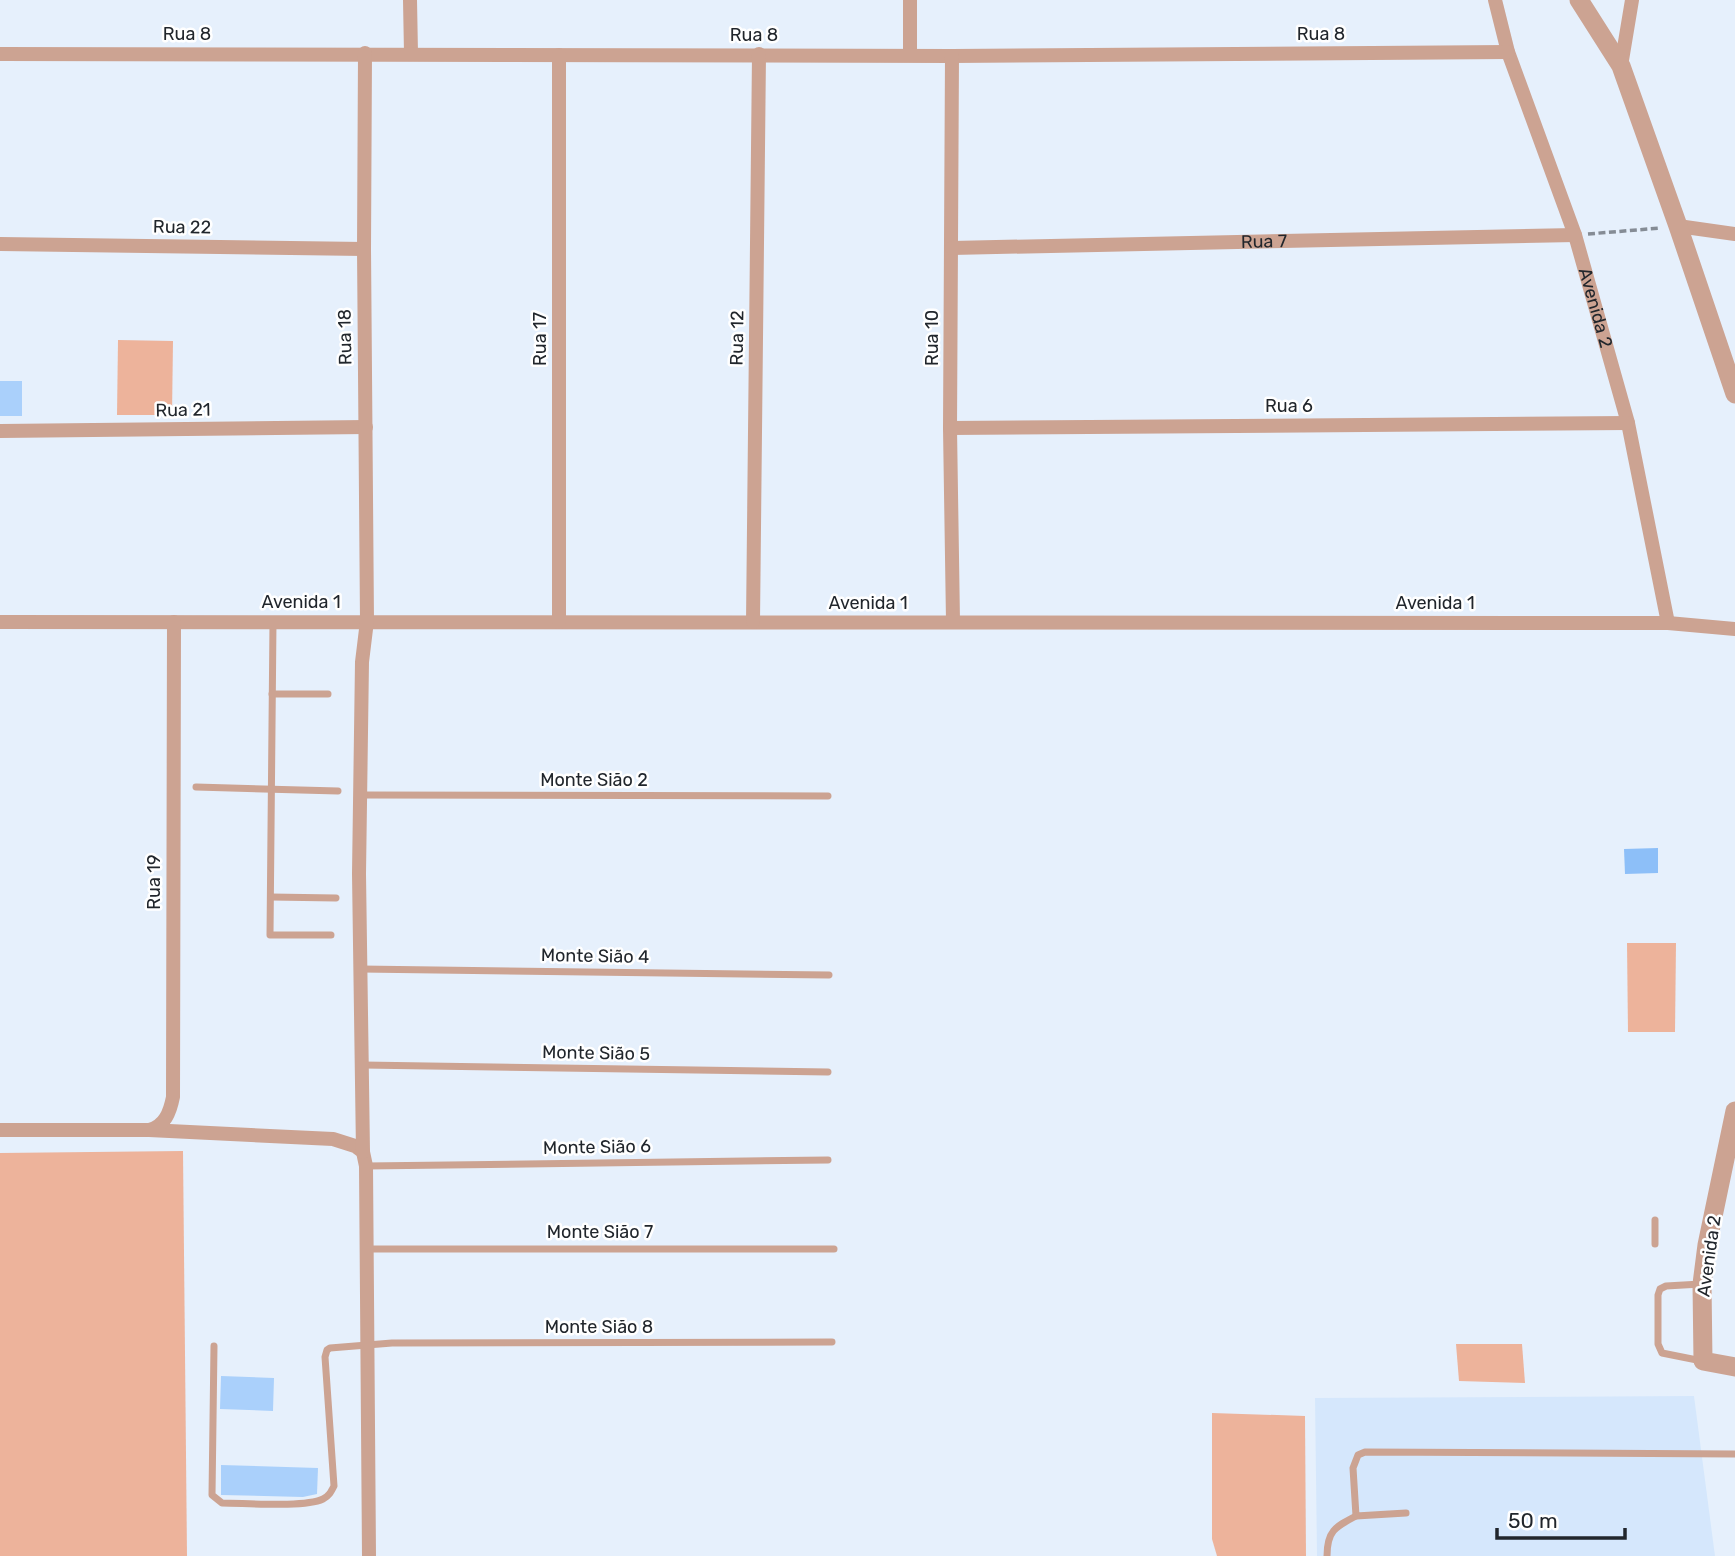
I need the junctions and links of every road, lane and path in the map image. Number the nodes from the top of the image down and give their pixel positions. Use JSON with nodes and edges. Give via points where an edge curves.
{"nodes":[{"id":1,"x":410,"y":0,"type":"edge"},
{"id":2,"x":910,"y":0,"type":"edge"},
{"id":3,"x":1495,"y":0,"type":"edge"},
{"id":4,"x":1579,"y":0,"type":"edge"},
{"id":5,"x":1632,"y":0,"type":"edge"},
{"id":6,"x":1508,"y":52,"type":"junction"},
{"id":7,"x":365,"y":53,"type":"junction"},
{"id":8,"x":411,"y":53,"type":"junction"},
{"id":9,"x":0,"y":54,"type":"edge"},
{"id":10,"x":760,"y":54,"type":"junction"},
{"id":11,"x":910,"y":54,"type":"junction"},
{"id":12,"x":559,"y":55,"type":"junction"},
{"id":13,"x":952,"y":55,"type":"junction"},
{"id":14,"x":1621,"y":66,"type":"junction"},
{"id":15,"x":1678,"y":226,"type":"junction"},
{"id":16,"x":1735,"y":234,"type":"edge"},
{"id":17,"x":1575,"y":235,"type":"junction"},
{"id":18,"x":0,"y":244,"type":"edge"},
{"id":19,"x":364,"y":248,"type":"junction"},
{"id":20,"x":952,"y":248,"type":"junction"},
{"id":21,"x":1735,"y":394,"type":"edge"},
{"id":22,"x":1628,"y":423,"type":"junction"},
{"id":23,"x":366,"y":427,"type":"junction"},
{"id":24,"x":950,"y":428,"type":"junction"},
{"id":25,"x":0,"y":431,"type":"edge"},
{"id":26,"x":273,"y":621,"type":"junction"},
{"id":27,"x":368,"y":621,"type":"junction"},
{"id":28,"x":953,"y":621,"type":"junction"},
{"id":29,"x":0,"y":622,"type":"edge"},
{"id":30,"x":174,"y":622,"type":"junction"},
{"id":31,"x":559,"y":622,"type":"junction"},
{"id":32,"x":753,"y":622,"type":"junction"},
{"id":33,"x":1668,"y":623,"type":"junction"},
{"id":34,"x":1735,"y":629,"type":"edge"},
{"id":35,"x":272,"y":694,"type":"junction"},
{"id":36,"x":328,"y":694,"type":"dead end"},
{"id":37,"x":196,"y":787,"type":"dead end"},
{"id":38,"x":271,"y":788,"type":"junction"},
{"id":39,"x":338,"y":791,"type":"dead end"},
{"id":40,"x":360,"y":795,"type":"junction"},
{"id":41,"x":828,"y":796,"type":"dead end"},
{"id":42,"x":271,"y":897,"type":"junction"},
{"id":43,"x":336,"y":898,"type":"dead end"},
{"id":44,"x":331,"y":935,"type":"dead end"},
{"id":45,"x":361,"y":969,"type":"junction"},
{"id":46,"x":829,"y":975,"type":"dead end"},
{"id":47,"x":363,"y":1065,"type":"junction"},
{"id":48,"x":828,"y":1072,"type":"dead end"},
{"id":49,"x":1735,"y":1111,"type":"edge"},
{"id":50,"x":0,"y":1130,"type":"edge"},
{"id":51,"x":149,"y":1130,"type":"junction"},
{"id":52,"x":364,"y":1159,"type":"junction"},
{"id":53,"x":828,"y":1160,"type":"dead end"},
{"id":54,"x":1656,"y":1220,"type":"dead end"},
{"id":55,"x":1656,"y":1244,"type":"dead end"},
{"id":56,"x":366,"y":1249,"type":"junction"},
{"id":57,"x":834,"y":1249,"type":"dead end"},
{"id":58,"x":1702,"y":1284,"type":"junction"},
{"id":59,"x":832,"y":1342,"type":"dead end"},
{"id":60,"x":367,"y":1345,"type":"junction"},
{"id":61,"x":214,"y":1346,"type":"dead end"},
{"id":62,"x":1703,"y":1361,"type":"junction"},
{"id":63,"x":1735,"y":1367,"type":"edge"},
{"id":64,"x":1735,"y":1454,"type":"edge"},
{"id":65,"x":1406,"y":1513,"type":"dead end"},
{"id":66,"x":1356,"y":1516,"type":"junction"},
{"id":67,"x":369,"y":1556,"type":"edge"},
{"id":68,"x":1327,"y":1556,"type":"edge"}],
"edges":[{"from":1,"to":8,"type":"street"},
{"from":2,"to":11,"type":"street"},
{"from":3,"to":6,"type":"street","name":"Avenida 2"},
{"from":4,"to":14,"type":"street"},
{"from":5,"to":14,"type":"street"},
{"from":6,"to":13,"type":"street","name":"Rua 8"},
{"from":6,"to":17,"type":"street","name":"Avenida 2"},
{"from":7,"to":8,"type":"street","name":"Rua 8"},
{"from":7,"to":9,"type":"street","name":"Rua 8"},
{"from":7,"to":19,"type":"street","name":"Rua 18"},
{"from":8,"to":12,"type":"street","name":"Rua 8"},
{"from":10,"to":11,"type":"street","name":"Rua 8"},
{"from":10,"to":12,"type":"street","name":"Rua 8"},
{"from":10,"to":32,"type":"street","name":"Rua 12"},
{"from":11,"to":13,"type":"street","name":"Rua 8"},
{"from":12,"to":31,"type":"street","name":"Rua 17"},
{"from":13,"to":20,"type":"street","name":"Rua 10"},
{"from":14,"to":15,"type":"street"},
{"from":15,"to":16,"type":"street"},
{"from":15,"to":17,"type":"path"},
{"from":15,"to":21,"type":"street"},
{"from":17,"to":20,"type":"street","name":"Rua 7"},
{"from":17,"to":22,"type":"street","name":"Avenida 2"},
{"from":18,"to":19,"type":"street","name":"Rua 22"},
{"from":19,"to":23,"type":"street","name":"Rua 18"},
{"from":20,"to":24,"type":"street","name":"Rua 10"},
{"from":22,"to":24,"type":"street","name":"Rua 6"},
{"from":22,"to":33,"type":"street","name":"Avenida 2"},
{"from":23,"to":25,"type":"street","name":"Rua 21"},
{"from":23,"to":27,"type":"street","name":"Rua 18"},
{"from":24,"to":28,"type":"street","name":"Rua 10"},
{"from":26,"to":27,"type":"street","name":"Avenida 1"},
{"from":26,"to":30,"type":"street","name":"Avenida 1"},
{"from":26,"to":35,"type":"lane"},
{"from":27,"to":31,"type":"street","name":"Avenida 1"},
{"from":27,"to":40,"type":"street","name":"Rua 18","via":[[362,662]]},
{"from":28,"to":32,"type":"street","name":"Avenida 1"},
{"from":28,"to":33,"type":"street","name":"Avenida 1"},
{"from":29,"to":30,"type":"street","name":"Avenida 1"},
{"from":30,"to":51,"type":"street","name":"Rua 19","via":[[173,1097],[166,1119]]},
{"from":31,"to":32,"type":"street","name":"Avenida 1"},
{"from":33,"to":34,"type":"street","name":"Avenida 1"},
{"from":35,"to":36,"type":"lane"},
{"from":35,"to":38,"type":"lane"},
{"from":37,"to":38,"type":"lane"},
{"from":38,"to":39,"type":"lane"},
{"from":38,"to":42,"type":"lane"},
{"from":40,"to":41,"type":"lane","name":"Monte Sião 2"},
{"from":40,"to":45,"type":"street","name":"Rua 18"},
{"from":42,"to":43,"type":"lane"},
{"from":42,"to":44,"type":"lane","via":[[270,935]]},
{"from":45,"to":46,"type":"lane","name":"Monte Sião 4"},
{"from":45,"to":47,"type":"street","name":"Rua 18"},
{"from":47,"to":48,"type":"lane","name":"Monte Sião 5"},
{"from":47,"to":52,"type":"street","name":"Rua 18"},
{"from":49,"to":58,"type":"street","name":"Avenida 2"},
{"from":50,"to":51,"type":"street"},
{"from":51,"to":52,"type":"street","via":[[333,1139],[355,1146]]},
{"from":52,"to":53,"type":"lane","name":"Monte Sião 6"},
{"from":52,"to":56,"type":"street","name":"Rua 18"},
{"from":54,"to":55,"type":"lane"},
{"from":56,"to":57,"type":"lane","name":"Monte Sião 7"},
{"from":56,"to":60,"type":"street","name":"Rua 18"},
{"from":58,"to":62,"type":"street","name":"Avenida 2"},
{"from":58,"to":62,"type":"lane","via":[[1660,1289],[1658,1344],[1662,1353]]},
{"from":59,"to":60,"type":"lane","name":"Monte Sião 8"},
{"from":60,"to":61,"type":"lane","name":"Monte Sião 8","via":[[334,1347],[325,1354],[331,1493],[304,1502],[222,1503],[212,1495]]},
{"from":60,"to":67,"type":"street","name":"Rua 18"},
{"from":62,"to":63,"type":"street"},
{"from":64,"to":66,"type":"lane","via":[[1365,1452],[1358,1455],[1353,1468]]},
{"from":65,"to":66,"type":"lane"},
{"from":66,"to":68,"type":"lane","via":[[1331,1533]]}]}
